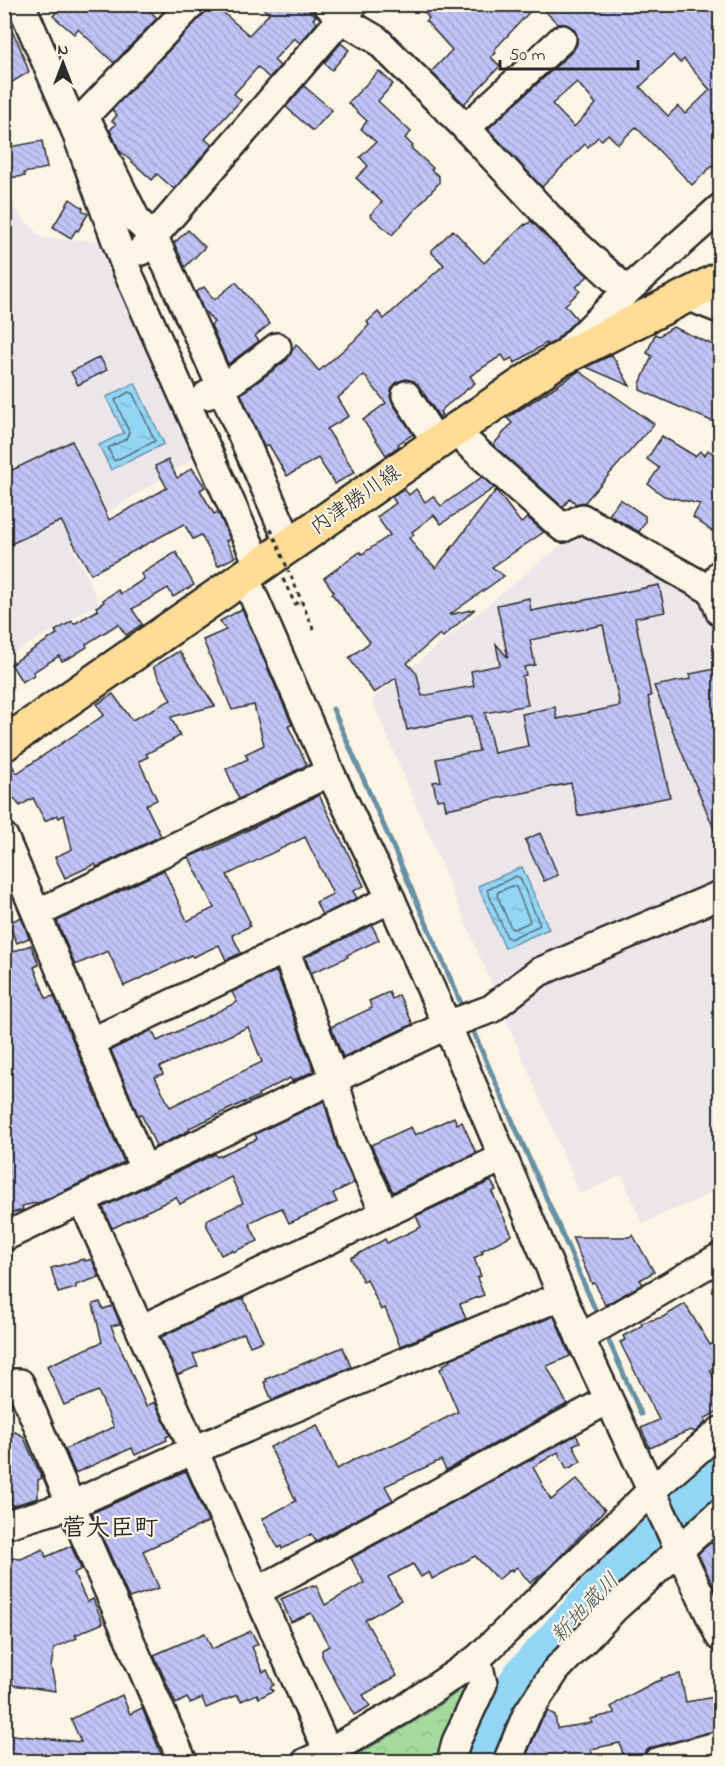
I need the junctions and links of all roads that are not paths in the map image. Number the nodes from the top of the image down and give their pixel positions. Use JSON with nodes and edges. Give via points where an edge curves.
{"nodes":[{"id":1,"x":192,"y":4,"type":"edge"},
{"id":2,"x":27,"y":6,"type":"edge"},
{"id":3,"x":341,"y":9,"type":"edge"},
{"id":4,"x":562,"y":39,"type":"dead end"},
{"id":5,"x":79,"y":121,"type":"junction"},
{"id":6,"x":466,"y":128,"type":"junction"},
{"id":7,"x":720,"y":208,"type":"edge"},
{"id":8,"x":154,"y":237,"type":"junction"},
{"id":9,"x":126,"y":268,"type":"junction"},
{"id":10,"x":652,"y":269,"type":"junction"},
{"id":11,"x":720,"y":279,"type":"edge"},
{"id":12,"x":627,"y":291,"type":"junction"},
{"id":13,"x":682,"y":298,"type":"junction"},
{"id":14,"x":720,"y":309,"type":"edge"},
{"id":15,"x":201,"y":340,"type":"junction"},
{"id":16,"x":277,"y":347,"type":"dead end"},
{"id":17,"x":166,"y":357,"type":"junction"},
{"id":18,"x":555,"y":362,"type":"junction"},
{"id":19,"x":222,"y":388,"type":"junction"},
{"id":20,"x":406,"y":395,"type":"dead end"},
{"id":21,"x":187,"y":405,"type":"junction"},
{"id":22,"x":446,"y":437,"type":"junction"},
{"id":23,"x":272,"y":561,"type":"junction"},
{"id":24,"x":718,"y":592,"type":"edge"},
{"id":25,"x":4,"y":744,"type":"edge"},
{"id":26,"x":330,"y":772,"type":"junction"},
{"id":27,"x":4,"y":837,"type":"edge"},
{"id":28,"x":720,"y":895,"type":"edge"},
{"id":29,"x":391,"y":898,"type":"junction"},
{"id":30,"x":38,"y":913,"type":"junction"},
{"id":31,"x":285,"y":949,"type":"junction"},
{"id":32,"x":447,"y":1025,"type":"junction"},
{"id":33,"x":92,"y":1042,"type":"junction"},
{"id":34,"x":334,"y":1079,"type":"junction"},
{"id":35,"x":502,"y":1158,"type":"junction"},
{"id":36,"x":144,"y":1169,"type":"junction"},
{"id":37,"x":83,"y":1201,"type":"junction"},
{"id":38,"x":385,"y":1213,"type":"junction"},
{"id":39,"x":4,"y":1237,"type":"edge"},
{"id":40,"x":720,"y":1257,"type":"edge"},
{"id":41,"x":561,"y":1296,"type":"junction"},
{"id":42,"x":141,"y":1329,"type":"junction"},
{"id":43,"x":595,"y":1330,"type":"junction"},
{"id":44,"x":4,"y":1383,"type":"edge"},
{"id":45,"x":608,"y":1400,"type":"junction"},
{"id":46,"x":720,"y":1431,"type":"edge"},
{"id":47,"x":194,"y":1450,"type":"junction"},
{"id":48,"x":655,"y":1497,"type":"junction"},
{"id":49,"x":71,"y":1505,"type":"junction"},
{"id":50,"x":720,"y":1514,"type":"edge"},
{"id":51,"x":4,"y":1525,"type":"edge"},
{"id":52,"x":677,"y":1544,"type":"junction"},
{"id":53,"x":258,"y":1591,"type":"junction"},
{"id":54,"x":720,"y":1637,"type":"edge"},
{"id":55,"x":477,"y":1659,"type":"junction"},
{"id":56,"x":720,"y":1745,"type":"edge"},
{"id":57,"x":317,"y":1757,"type":"edge"},
{"id":58,"x":183,"y":1761,"type":"edge"},
{"id":59,"x":451,"y":1761,"type":"edge"},
{"id":60,"x":507,"y":1761,"type":"edge"},
{"id":61,"x":657,"y":1761,"type":"edge"}],
"edges":[{"from":1,"to":5,"type":"street"},
{"from":2,"to":5,"type":"street"},
{"from":3,"to":6,"type":"street"},
{"from":3,"to":8,"type":"street"},
{"from":4,"to":6,"type":"street"},
{"from":5,"to":8,"type":"street","via":[[137,221]]},
{"from":5,"to":9,"type":"street"},
{"from":6,"to":12,"type":"street","via":[[559,228]]},
{"from":7,"to":10,"type":"street"},
{"from":8,"to":9,"type":"street"},
{"from":8,"to":15,"type":"street"},
{"from":9,"to":17,"type":"street"},
{"from":10,"to":12,"type":"street"},
{"from":10,"to":13,"type":"street","via":[[664,293]]},
{"from":11,"to":13,"type":"main road","name":"内津勝川線"},
{"from":12,"to":18,"type":"street"},
{"from":13,"to":14,"type":"street"},
{"from":13,"to":18,"type":"main road","name":"内津勝川線"},
{"from":15,"to":17,"type":"street"},
{"from":15,"to":19,"type":"street"},
{"from":16,"to":19,"type":"street"},
{"from":17,"to":21,"type":"street"},
{"from":18,"to":22,"type":"main road","name":"内津勝川線"},
{"from":19,"to":21,"type":"street"},
{"from":19,"to":23,"type":"street"},
{"from":20,"to":22,"type":"street"},
{"from":21,"to":23,"type":"street"},
{"from":22,"to":23,"type":"main road","name":"内津勝川線"},
{"from":22,"to":24,"type":"street","via":[[563,528],[582,518]]},
{"from":23,"to":25,"type":"main road","name":"内津勝川線"},
{"from":23,"to":26,"type":"street"},
{"from":26,"to":29,"type":"street"},
{"from":26,"to":30,"type":"street"},
{"from":27,"to":30,"type":"street"},
{"from":28,"to":32,"type":"street","via":[[538,972],[491,1010]]},
{"from":29,"to":31,"type":"street"},
{"from":29,"to":32,"type":"street"},
{"from":30,"to":33,"type":"street"},
{"from":31,"to":33,"type":"street"},
{"from":31,"to":34,"type":"street"},
{"from":32,"to":34,"type":"street"},
{"from":32,"to":35,"type":"street"},
{"from":33,"to":36,"type":"street"},
{"from":34,"to":36,"type":"street"},
{"from":34,"to":38,"type":"street","via":[[352,1142]]},
{"from":35,"to":38,"type":"street"},
{"from":35,"to":41,"type":"street"},
{"from":36,"to":37,"type":"street"},
{"from":37,"to":39,"type":"street"},
{"from":37,"to":42,"type":"street"},
{"from":38,"to":42,"type":"street"},
{"from":40,"to":43,"type":"street"},
{"from":41,"to":43,"type":"street"},
{"from":41,"to":47,"type":"street"},
{"from":42,"to":47,"type":"street"},
{"from":43,"to":45,"type":"street"},
{"from":44,"to":49,"type":"street","via":[[20,1383]]},
{"from":45,"to":48,"type":"street"},
{"from":45,"to":53,"type":"street"},
{"from":46,"to":48,"type":"street"},
{"from":47,"to":49,"type":"street"},
{"from":47,"to":53,"type":"street"},
{"from":48,"to":52,"type":"street"},
{"from":48,"to":55,"type":"street"},
{"from":49,"to":51,"type":"street"},
{"from":49,"to":58,"type":"street"},
{"from":50,"to":52,"type":"street"},
{"from":52,"to":54,"type":"street"},
{"from":52,"to":60,"type":"street","via":[[556,1670],[527,1714]]},
{"from":53,"to":57,"type":"street"},
{"from":55,"to":57,"type":"street","via":[[404,1709]]},
{"from":55,"to":59,"type":"street","via":[[483,1684]]},
{"from":56,"to":61,"type":"street"}]}
